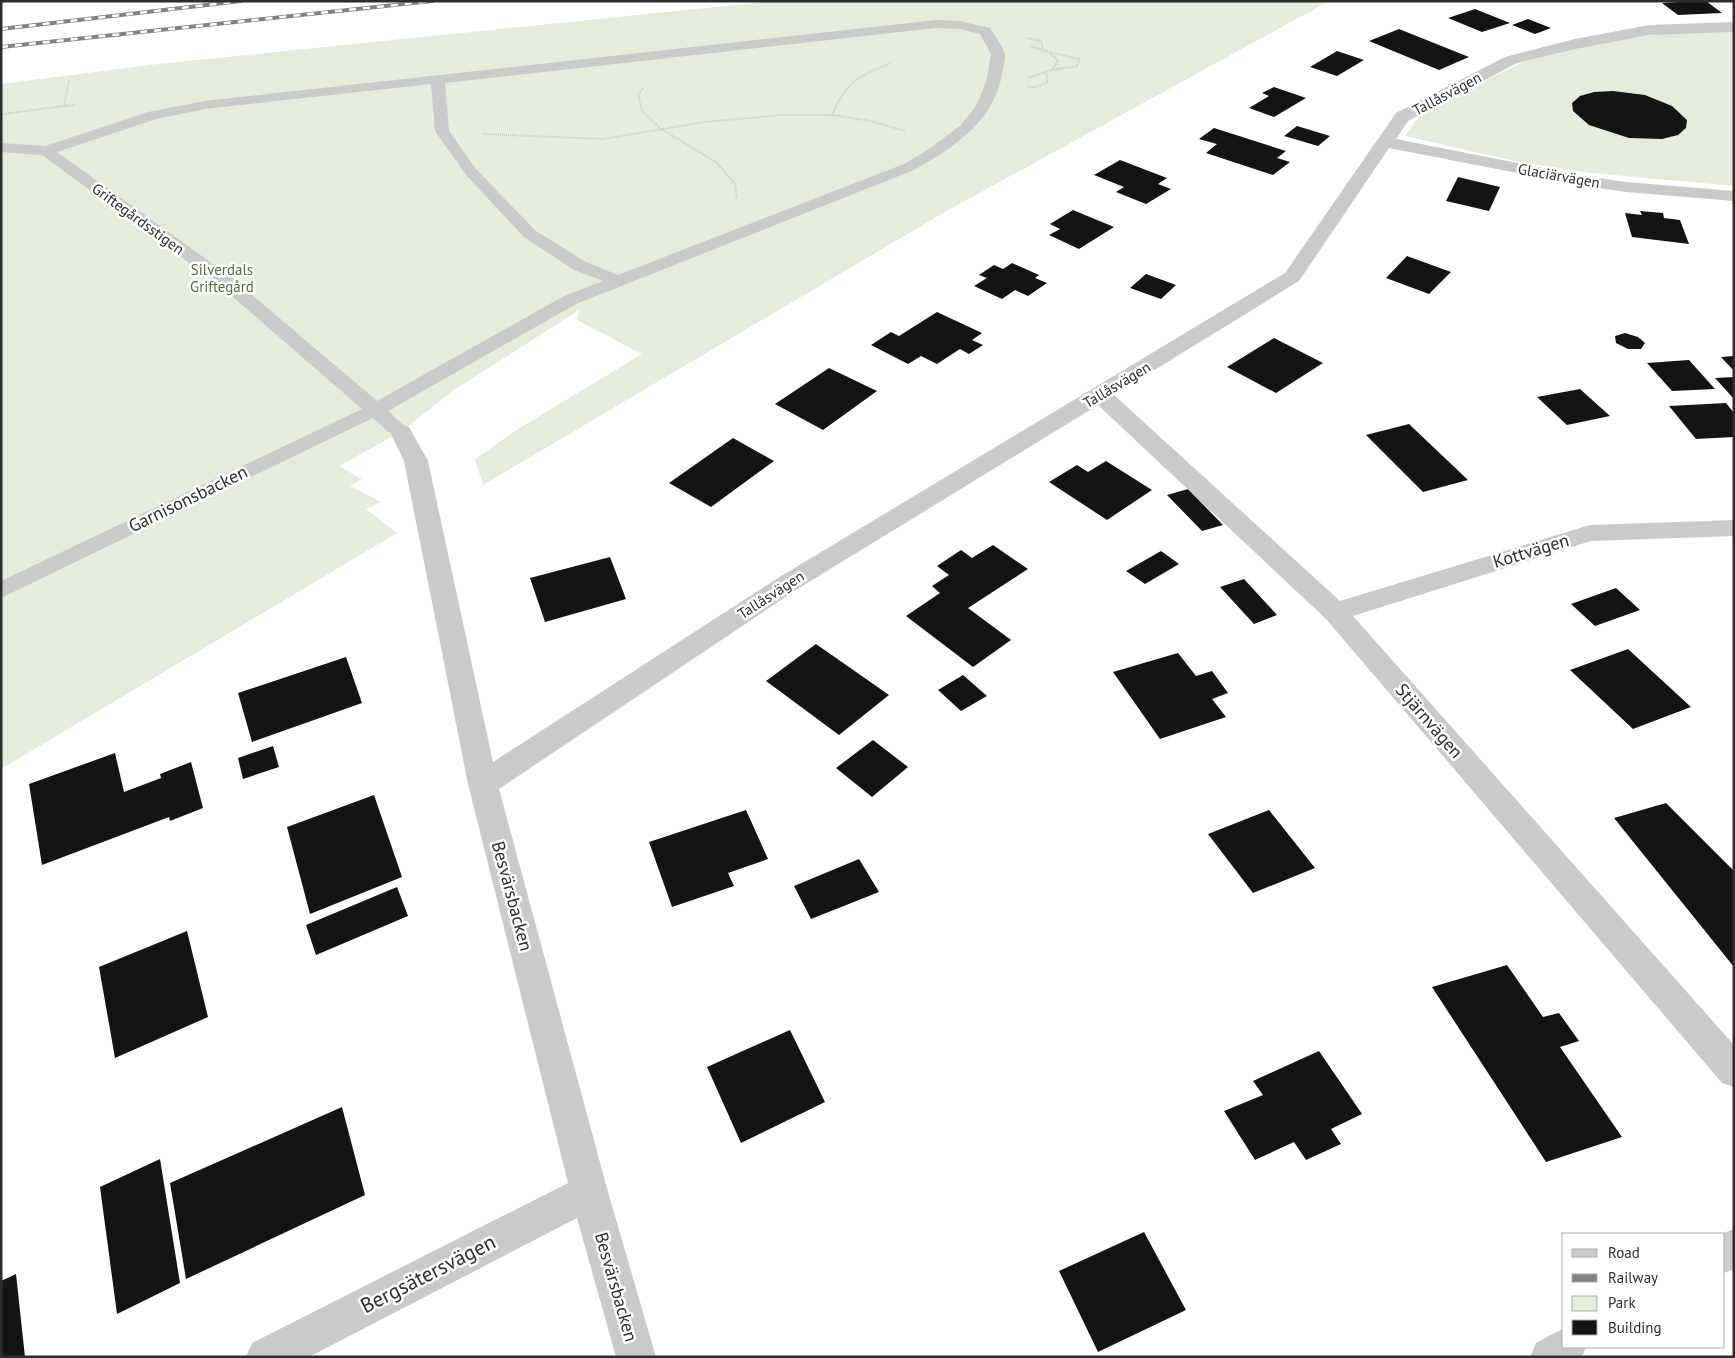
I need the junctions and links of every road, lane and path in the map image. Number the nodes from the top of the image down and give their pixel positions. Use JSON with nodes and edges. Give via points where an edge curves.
{"nodes":[{"id":1,"x":936,"y":24,"type":"junction"},
{"id":2,"x":1734,"y":27,"type":"edge"},
{"id":3,"x":1049,"y":52,"type":"dead end"},
{"id":4,"x":671,"y":53,"type":"junction"},
{"id":5,"x":1052,"y":70,"type":"dead end"},
{"id":6,"x":69,"y":80,"type":"dead end"},
{"id":7,"x":438,"y":80,"type":"junction"},
{"id":8,"x":1,"y":114,"type":"edge"},
{"id":9,"x":832,"y":115,"type":"junction"},
{"id":10,"x":661,"y":129,"type":"junction"},
{"id":11,"x":442,"y":131,"type":"junction"},
{"id":12,"x":1386,"y":142,"type":"junction"},
{"id":13,"x":948,"y":144,"type":"junction"},
{"id":14,"x":1,"y":147,"type":"edge"},
{"id":15,"x":46,"y":151,"type":"junction"},
{"id":16,"x":1734,"y":196,"type":"edge"},
{"id":17,"x":741,"y":233,"type":"junction"},
{"id":18,"x":618,"y":281,"type":"junction"},
{"id":19,"x":1101,"y":395,"type":"junction"},
{"id":20,"x":375,"y":410,"type":"junction"},
{"id":21,"x":401,"y":432,"type":"joint"},
{"id":22,"x":1734,"y":528,"type":"edge"},
{"id":23,"x":1,"y":590,"type":"edge"},
{"id":24,"x":1335,"y":612,"type":"junction"},
{"id":25,"x":483,"y":784,"type":"junction"},
{"id":26,"x":1734,"y":1071,"type":"edge"},
{"id":27,"x":589,"y":1192,"type":"junction"},
{"id":28,"x":1564,"y":1348,"type":"edge"},
{"id":29,"x":266,"y":1357,"type":"edge"},
{"id":30,"x":636,"y":1357,"type":"edge"},
{"id":31,"x":1550,"y":1357,"type":"edge"}],
"edges":[{"from":1,"to":4,"type":"lane"},
{"from":1,"to":9,"type":"path","via":[[935,35],[922,45],[853,80]]},
{"from":1,"to":13,"type":"lane","name":"Garnisonsbacken","via":[[958,25],[985,32],[998,54],[991,91],[973,124]]},
{"from":2,"to":12,"type":"street","name":"Tallåsvägen","via":[[1650,30],[1511,60],[1402,117]]},
{"from":3,"to":5,"type":"path","via":[[1079,59],[1077,66]]},
{"from":4,"to":7,"type":"lane"},
{"from":4,"to":10,"type":"path","via":[[659,64],[638,95],[642,111]]},
{"from":6,"to":8,"type":"path","via":[[64,106]]},
{"from":7,"to":11,"type":"lane"},
{"from":7,"to":15,"type":"lane","via":[[205,105],[154,115]]},
{"from":9,"to":10,"type":"path","via":[[782,115]]},
{"from":9,"to":13,"type":"path","via":[[871,121]]},
{"from":10,"to":11,"type":"path","via":[[603,139]]},
{"from":10,"to":17,"type":"path","via":[[716,162],[735,184]]},
{"from":11,"to":18,"type":"lane","via":[[471,172],[530,234],[580,266]]},
{"from":12,"to":16,"type":"street","name":"Glaciärvägen","via":[[1578,180]]},
{"from":12,"to":19,"type":"street","name":"Tallåsvägen","via":[[1292,277]]},
{"from":13,"to":17,"type":"lane","name":"Garnisonsbacken","via":[[909,166]]},
{"from":14,"to":15,"type":"lane"},
{"from":15,"to":20,"type":"lane","name":"Griftegårdsstigen","via":[[225,281]]},
{"from":17,"to":18,"type":"lane","name":"Garnisonsbacken"},
{"from":18,"to":20,"type":"lane","name":"Garnisonsbacken","via":[[570,300]]},
{"from":19,"to":24,"type":"street","name":"Stjärnvägen"},
{"from":19,"to":25,"type":"street","name":"Tallåsvägen","via":[[787,584]]},
{"from":20,"to":21,"type":"lane","name":"Griftegårdsstigen"},
{"from":20,"to":23,"type":"lane","name":"Garnisonsbacken"},
{"from":21,"to":25,"type":"street","name":"Besvärsbacken","via":[[416,461]]},
{"from":22,"to":24,"type":"street","name":"Kottvägen","via":[[1590,533]]},
{"from":24,"to":26,"type":"street","name":"Stjärnvägen"},
{"from":25,"to":27,"type":"street","name":"Besvärsbacken"},
{"from":27,"to":29,"type":"street","name":"Bergsätersvägen"},
{"from":27,"to":30,"type":"street","name":"Besvärsbacken"},
{"from":28,"to":31,"type":"street"}]}
